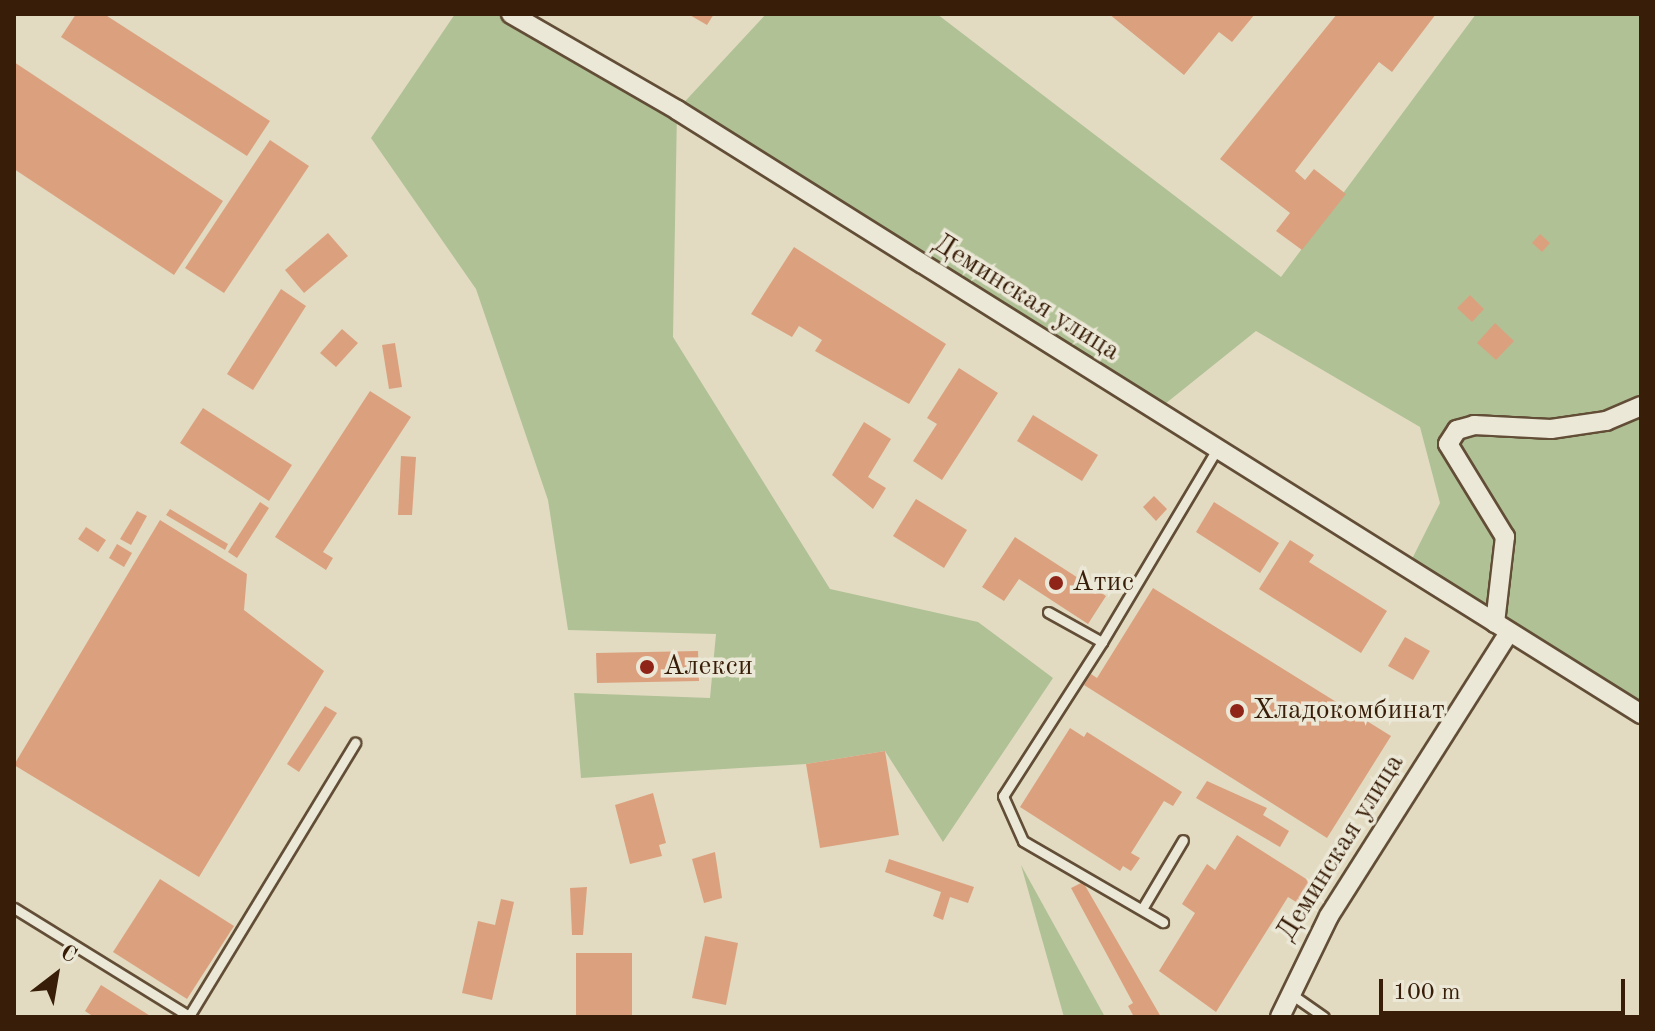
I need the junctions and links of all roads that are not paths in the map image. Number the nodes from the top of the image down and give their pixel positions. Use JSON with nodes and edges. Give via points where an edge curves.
{"nodes":[{"id":1,"x":511,"y":14,"type":"edge"},
{"id":2,"x":1641,"y":406,"type":"edge"},
{"id":3,"x":1216,"y":451,"type":"junction"},
{"id":4,"x":1048,"y":612,"type":"dead end"},
{"id":5,"x":1502,"y":628,"type":"junction"},
{"id":6,"x":1102,"y":642,"type":"junction"},
{"id":7,"x":1641,"y":714,"type":"edge"},
{"id":8,"x":355,"y":743,"type":"dead end"},
{"id":9,"x":1183,"y":840,"type":"dead end"},
{"id":10,"x":14,"y":908,"type":"edge"},
{"id":11,"x":1142,"y":909,"type":"junction"},
{"id":12,"x":1163,"y":922,"type":"dead end"},
{"id":13,"x":1289,"y":992,"type":"junction"},
{"id":14,"x":1280,"y":1017,"type":"edge"},
{"id":15,"x":1324,"y":1017,"type":"edge"}],
"edges":[{"from":1,"to":3,"type":"street","name":"Деминская улица","via":[[677,110]]},
{"from":2,"to":5,"type":"street","via":[[1606,421],[1551,429],[1474,425],[1457,430],[1448,444],[1505,537]]},
{"from":3,"to":5,"type":"street","name":"Деминская улица"},
{"from":3,"to":6,"type":"lane"},
{"from":4,"to":6,"type":"lane"},
{"from":5,"to":7,"type":"street","name":"Деминская улица"},
{"from":5,"to":13,"type":"street","name":"Деминская улица"},
{"from":6,"to":11,"type":"lane","via":[[1003,796],[1023,841]]},
{"from":8,"to":10,"type":"lane","via":[[189,1016]]},
{"from":9,"to":11,"type":"lane"},
{"from":11,"to":12,"type":"lane"},
{"from":13,"to":14,"type":"street","name":"Деминская улица"},
{"from":13,"to":15,"type":"lane"}]}
